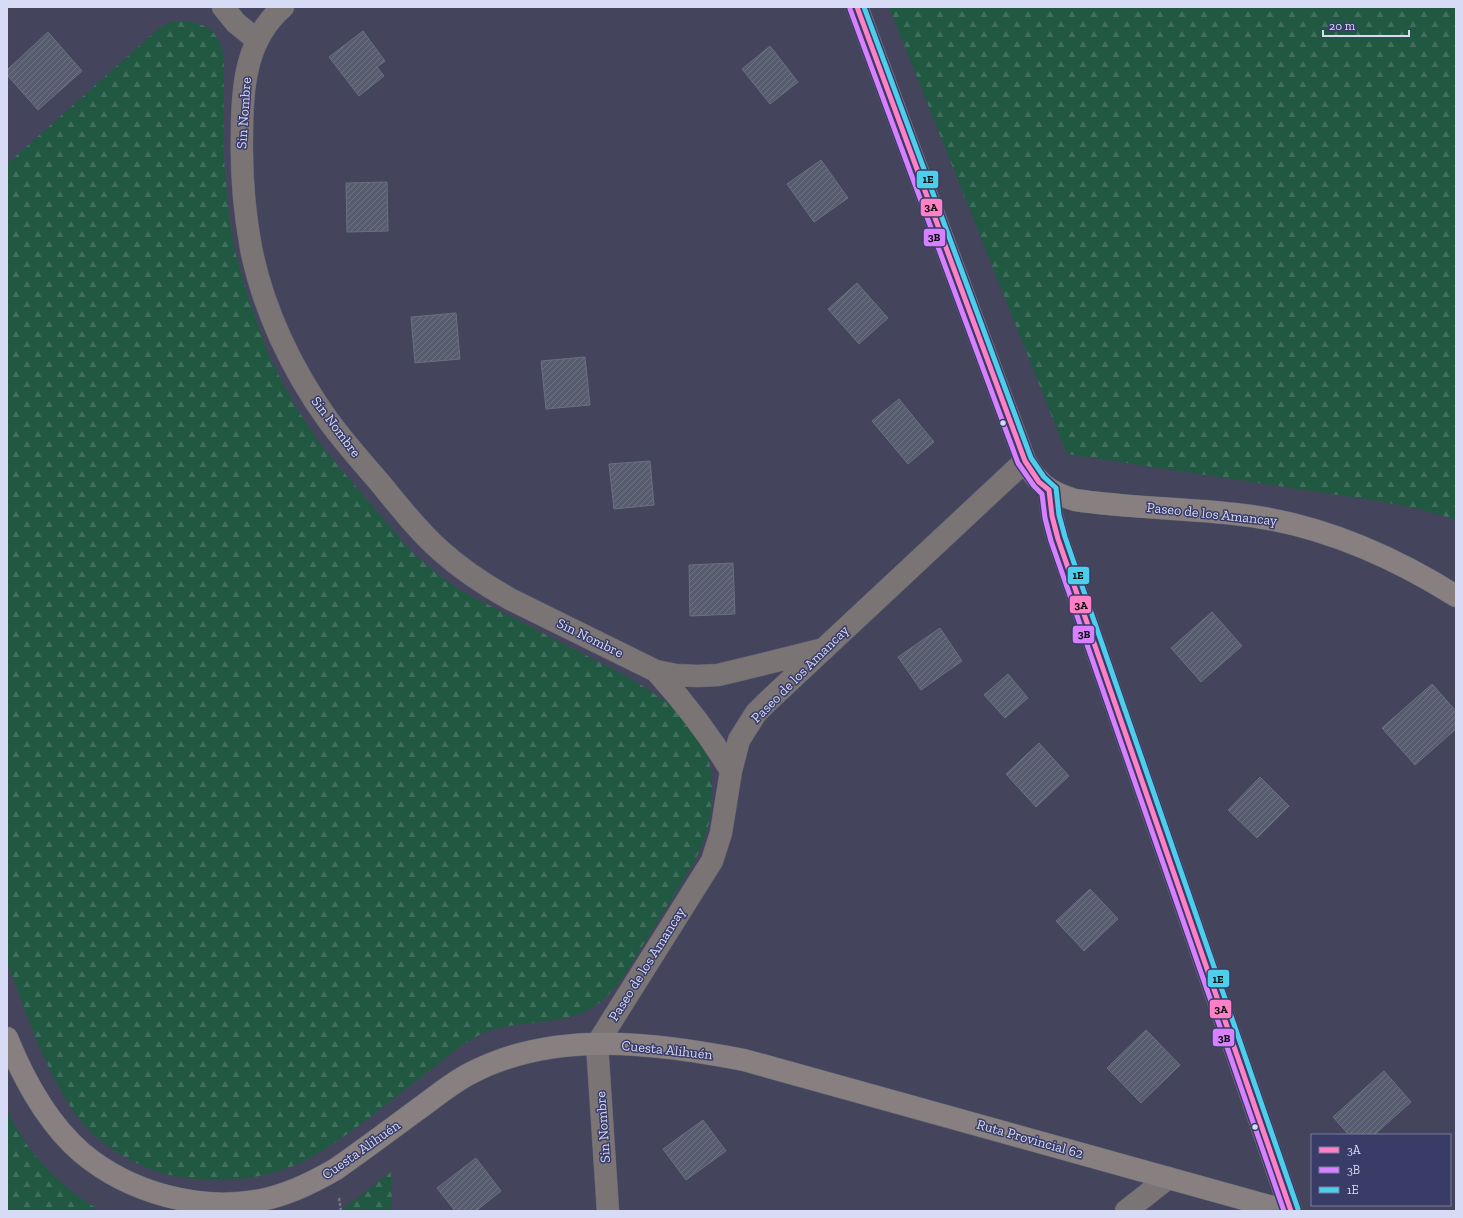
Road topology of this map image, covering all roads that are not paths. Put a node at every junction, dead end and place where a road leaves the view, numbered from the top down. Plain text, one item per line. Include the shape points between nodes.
1 (223, 7) edge
2 (283, 7) edge
3 (857, 7) edge
4 (257, 40) junction
5 (1025, 461) junction
6 (1049, 490) junction
7 (1456, 596) edge
8 (824, 649) junction
9 (656, 671) junction
10 (731, 771) junction
11 (7, 1038) edge
12 (597, 1044) junction
13 (772, 1068) joint
14 (1168, 1178) junction
15 (608, 1211) edge
16 (1126, 1211) edge
17 (1287, 1211) edge
18 (1291, 1211) edge

1 - 4 street via 236,23
2 - 4 street, Sin Nombre via 267,23
3 - 5 main road
4 - 9 street, Sin Nombre via 246,78 242,129 243,190 251,248 276,327 314,399 342,439 417,527 462,569 510,599
5 - 6 main road via 1039,482
5 - 8 street, Paseo de los Amancay
6 - 7 main road, Paseo de los Amancay via 1061,496 1087,502 1236,514 1302,526 1364,547 1395,561
6 - 18 street via 1058,539
8 - 9 street, Sin Nombre via 718,674 697,676
8 - 10 street, Paseo de los Amancay via 756,713 740,740
9 - 10 street, Sin Nombre via 697,718
10 - 12 street, Paseo de los Amancay via 721,833 712,861
11 - 12 main road, Cuesta Alihuén via 23,1075 44,1109 68,1139 96,1164 147,1190 185,1200 222,1204 280,1196 317,1180 446,1089 493,1062 546,1047
12 - 13 main road, Cuesta Alihuén via 685,1049
12 - 15 street, Sin Nombre
13 - 14 main road, Ruta Provincial 62
14 - 16 street
14 - 17 main road, Ruta Provincial 62

